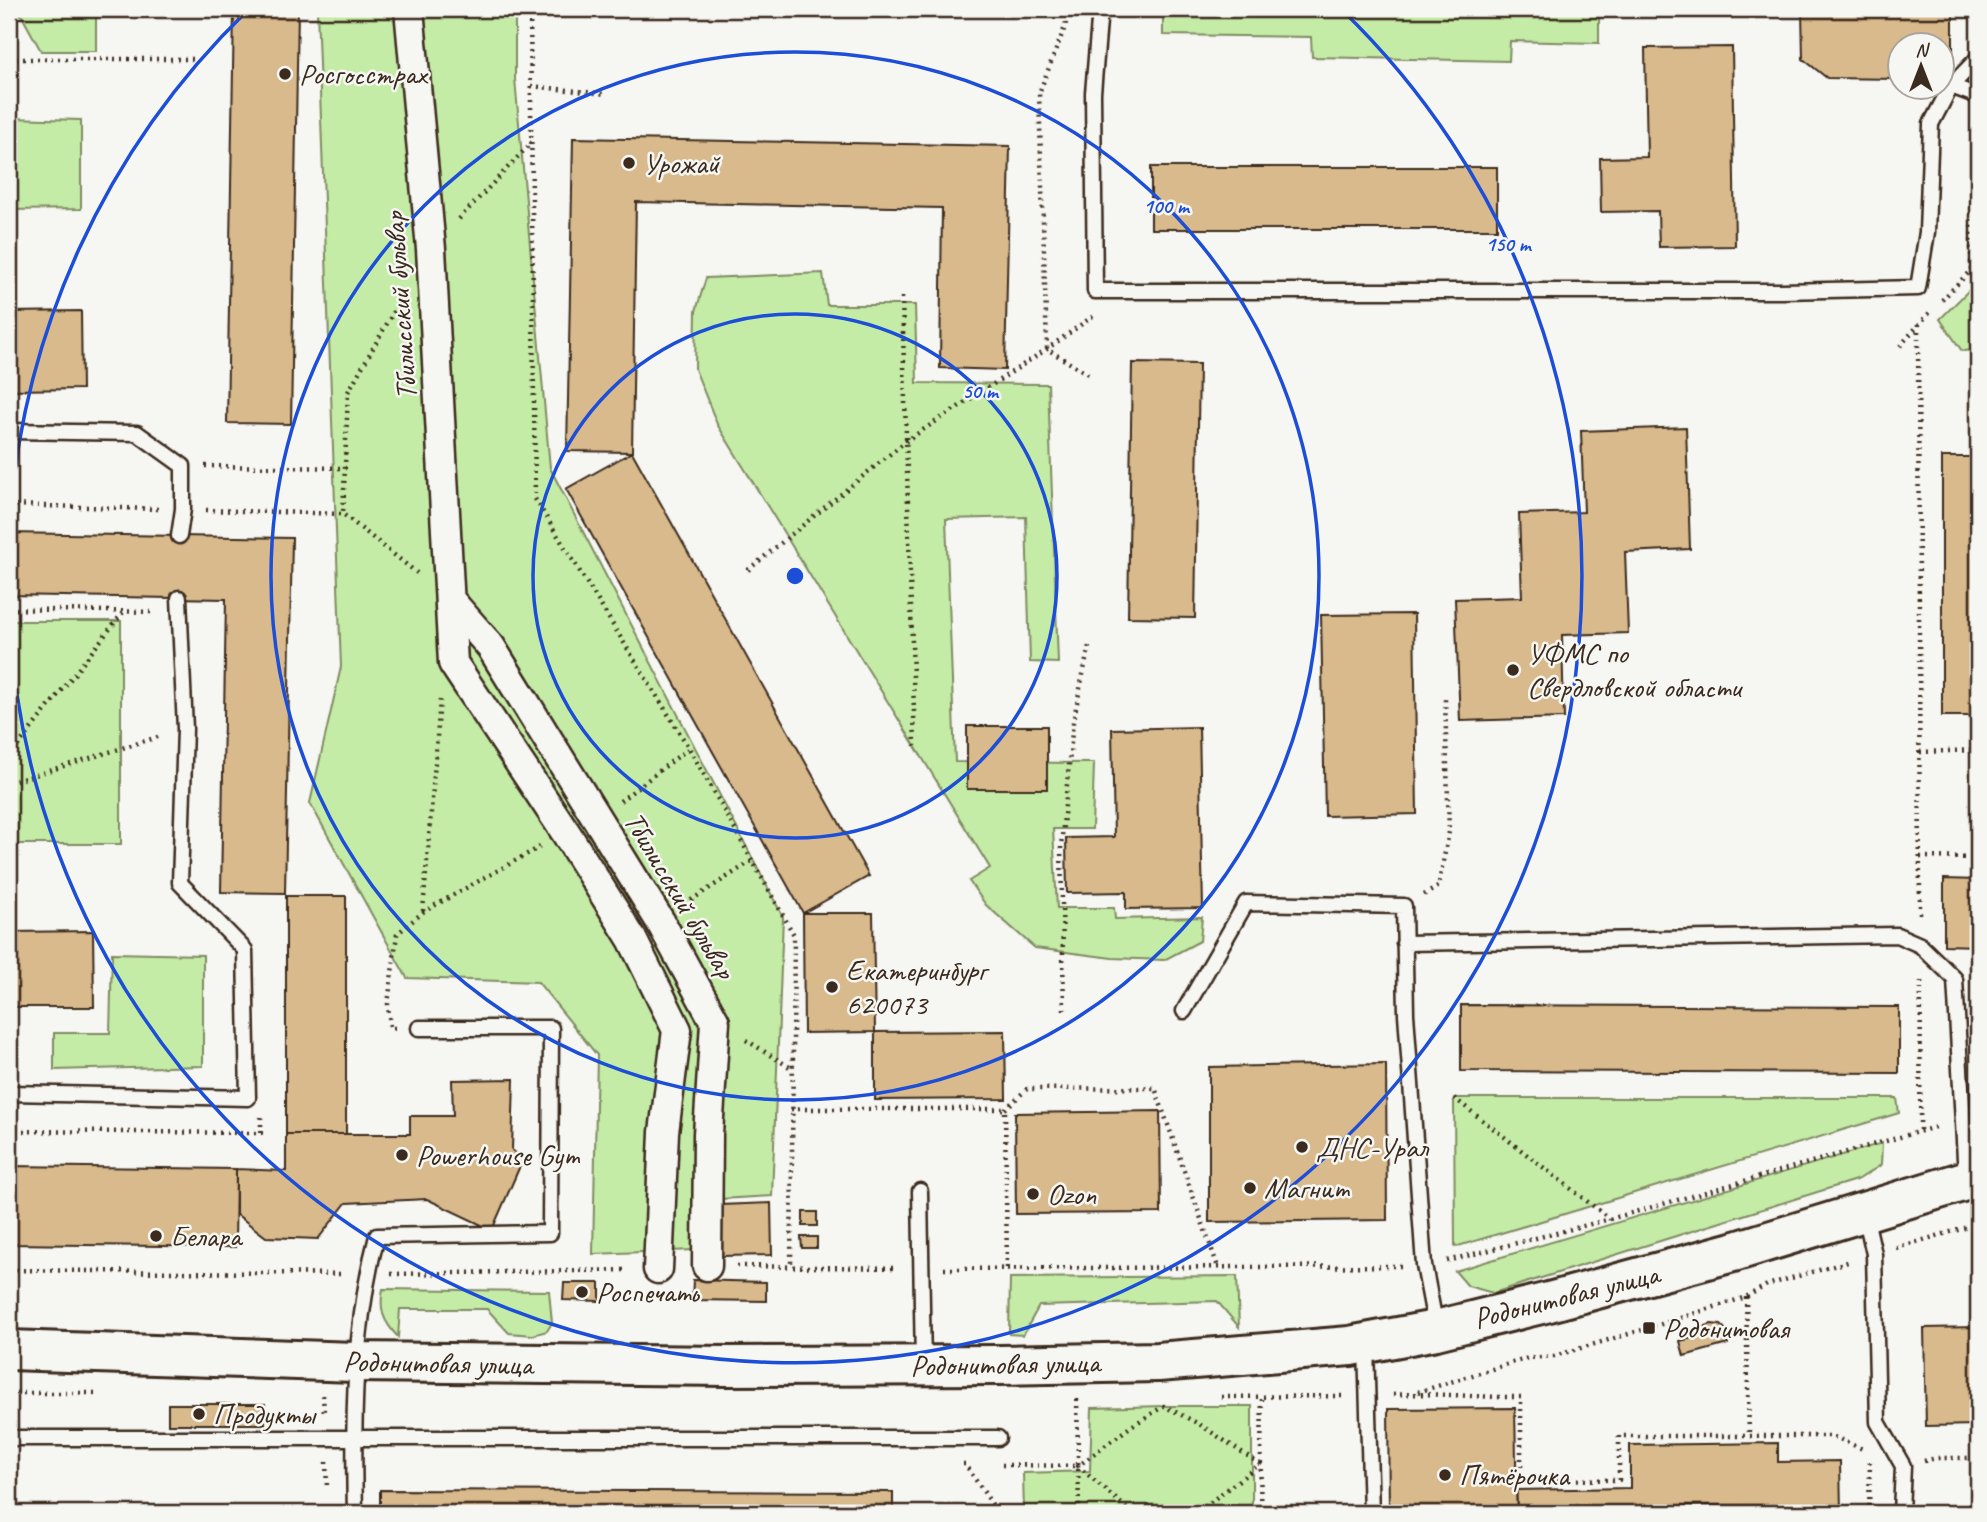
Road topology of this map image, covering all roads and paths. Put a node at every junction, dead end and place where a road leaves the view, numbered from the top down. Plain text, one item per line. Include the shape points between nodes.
1 (409, 9) edge
2 (530, 9) edge
3 (1069, 9) edge
4 (1100, 9) edge
5 (1978, 58) edge
6 (9, 60) edge
7 (197, 60) dead end
8 (1955, 82) edge
9 (531, 86) junction
10 (1955, 87) edge
11 (606, 94) dead end
12 (1978, 96) edge
13 (1943, 102) edge
14 (1978, 160) edge
15 (1971, 270) junction
16 (1978, 270) edge
17 (902, 297) dead end
18 (1092, 316) dead end
19 (1918, 324) junction
20 (1900, 346) dead end
21 (1046, 349) junction
22 (1091, 376) dead end
23 (9, 431) edge
24 (906, 441) junction
25 (183, 466) junction
26 (346, 468) dead end
27 (179, 536) dead end
28 (748, 570) dead end
29 (179, 598) dead end
30 (450, 600) junction
31 (124, 611) dead end
32 (1089, 646) dead end
33 (453, 663) junction
34 (1445, 699) dead end
35 (185, 729) junction
36 (915, 746) dead end
37 (1978, 750) edge
38 (1919, 752) junction
39 (9, 757) edge
40 (1919, 767) dead end
41 (9, 783) edge
42 (1920, 857) dead end
43 (1978, 858) edge
44 (752, 861) junction
45 (1404, 906) junction
46 (660, 921) junction
47 (1405, 943) junction
48 (1063, 1010) dead end
49 (1184, 1011) dead end
50 (715, 1022) junction
51 (419, 1028) joint
52 (792, 1068) junction
53 (9, 1093) edge
54 (1454, 1098) dead end
55 (792, 1109) junction
56 (1004, 1109) junction
57 (1963, 1122) junction
58 (1972, 1179) edge
59 (920, 1191) dead end
60 (1864, 1211) junction
61 (1610, 1219) junction
62 (1978, 1224) edge
63 (1874, 1254) junction
64 (1424, 1265) junction
65 (707, 1266) joint
66 (792, 1266) junction
67 (1218, 1267) junction
68 (922, 1268) junction
69 (658, 1269) joint
70 (9, 1270) edge
71 (1007, 1270) junction
72 (367, 1275) junction
73 (1746, 1297) junction
74 (1436, 1329) junction
75 (1366, 1344) junction
76 (9, 1350) edge
77 (355, 1362) junction
78 (923, 1365) junction
79 (1414, 1393) junction
80 (1369, 1396) junction
81 (1220, 1397) dead end
82 (1262, 1397) junction
83 (1077, 1398) junction
84 (1090, 1398) dead end
85 (1064, 1399) dead end
86 (354, 1436) junction
87 (1749, 1436) junction
88 (9, 1438) edge
89 (979, 1438) junction
90 (998, 1438) dead end
91 (1978, 1458) edge
92 (953, 1464) dead end
93 (965, 1464) junction
94 (978, 1464) dead end
95 (990, 1464) dead end
96 (1260, 1464) junction
97 (1078, 1466) junction
98 (1903, 1466) junction
99 (355, 1513) edge
100 (998, 1513) edge
101 (1079, 1513) edge
102 (1132, 1513) edge
103 (1196, 1513) edge
104 (1260, 1513) edge
105 (1371, 1513) edge
106 (1869, 1513) edge
107 (1901, 1513) edge

1 - 30 street, Тбилисский бульвар via 431,249
2 - 9 path
3 - 21 path via 1038,93
4 - 13 lane via 1093,93 1095,291 1917,288 1927,232 1931,124
5 - 8 lane
6 - 7 path
9 - 11 path
9 - 44 path via 535,499 689,748
10 - 12 lane
14 - 15 path via 1973,173
15 - 16 path
15 - 19 path
17 - 24 path
18 - 21 path
19 - 20 path
19 - 38 path
21 - 22 path
21 - 24 path
23 - 25 lane via 137,433
24 - 28 path
24 - 36 path
25 - 26 path
25 - 27 lane
29 - 35 lane
30 - 33 street, Тбилисский бульвар
30 - 46 street, Тбилисский бульвар via 491,647
31 - 39 path
32 - 48 path via 1073,722 1061,847
33 - 51 path via 442,678 423,912 397,934 388,1004 390,1028
33 - 69 street via 632,939 677,1030 664,1132
34 - 45 path via 1449,832 1438,887
35 - 41 path
35 - 53 lane via 180,883 245,950 248,1098
37 - 38 path
38 - 40 path
42 - 43 path
44 - 46 path
44 - 52 path via 794,935
45 - 47 lane
45 - 49 lane via 1245,903
46 - 50 street, Тбилисский бульвар
47 - 57 lane via 1897,935 1920,945 1955,979
47 - 64 lane
50 - 52 path
50 - 65 street, Тбилисский бульвар
51 - 72 lane via 551,1028 550,1233 377,1236
52 - 55 path
54 - 61 path
55 - 56 path
55 - 66 path
56 - 67 path via 1027,1089 1156,1088
56 - 71 path
57 - 58 lane
57 - 61 path via 1920,1130
58 - 60 street, Родонитовая улица
59 - 68 lane
60 - 63 lane
60 - 74 street, Родонитовая улица via 1733,1252
61 - 64 path
62 - 63 path
63 - 73 path via 1767,1285
63 - 98 lane via 1878,1422
64 - 67 path
64 - 74 lane
65 - 66 path
66 - 68 path
67 - 71 path
68 - 71 path
68 - 78 lane
69 - 72 path
70 - 72 path
72 - 77 lane
73 - 79 path
73 - 87 path
74 - 75 street, Родонитовая улица
75 - 78 street, Родонитовая улица via 1158,1362
75 - 80 lane
76 - 77 street, Родонитовая улица
77 - 78 street, Родонитовая улица
77 - 86 lane
79 - 80 path
79 - 87 path via 1521,1397 1521,1479 1619,1480 1619,1436
80 - 82 path
80 - 105 lane
81 - 82 path
82 - 96 path
83 - 84 path
83 - 85 path
83 - 97 path
86 - 88 lane
86 - 89 lane
86 - 99 lane
87 - 106 path via 1832,1436 1870,1452
89 - 90 lane
89 - 93 path
91 - 98 path via 1936,1458
92 - 93 path
93 - 94 path
93 - 100 path
95 - 97 path
96 - 97 path via 1164,1406
96 - 103 path
96 - 104 path
97 - 101 path
97 - 102 path
98 - 107 lane

